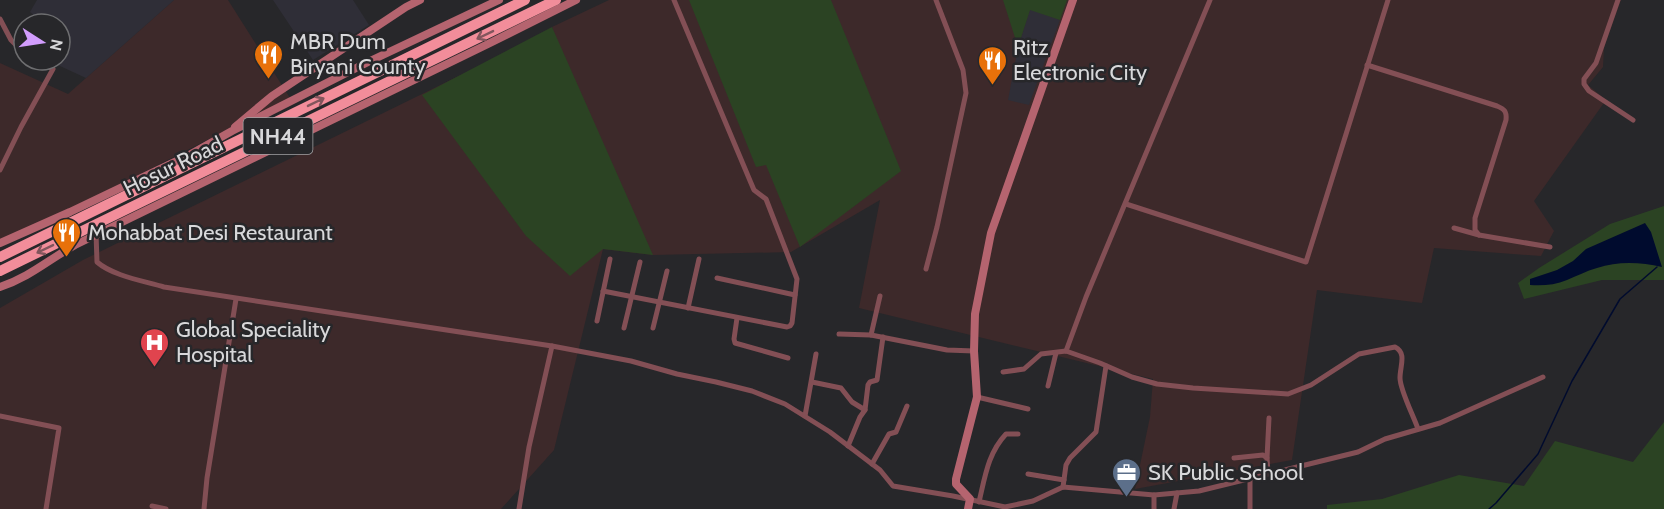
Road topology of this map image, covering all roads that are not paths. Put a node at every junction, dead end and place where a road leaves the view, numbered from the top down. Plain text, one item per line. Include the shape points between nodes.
1 (420, 0) edge
2 (498, 0) edge
3 (525, 0) edge
4 (556, 0) edge
5 (576, 0) edge
6 (674, 0) edge
7 (936, 0) edge
8 (1073, 0) edge
9 (1210, 0) edge
10 (1388, 0) edge
11 (1618, 0) edge
12 (404, 3) edge
13 (0, 19) edge
14 (442, 34) junction
15 (12, 41) edge
16 (1368, 65) junction
17 (51, 72) edge
18 (1633, 120) dead end
19 (232, 131) junction
20 (2, 163) edge
21 (0, 170) edge
22 (1126, 204) junction
23 (1454, 228) dead end
24 (95, 231) junction
25 (1479, 235) junction
26 (0, 243) edge
27 (1550, 248) dead end
28 (0, 257) edge
29 (610, 259) dead end
30 (699, 259) dead end
31 (640, 262) dead end
32 (926, 269) dead end
33 (0, 271) edge
34 (667, 271) dead end
35 (717, 278) dead end
36 (0, 287) edge
37 (603, 291) junction
38 (795, 295) junction
39 (880, 296) dead end
40 (632, 297) junction
41 (236, 299) junction
42 (659, 302) junction
43 (688, 308) junction
44 (737, 318) junction
45 (597, 321) dead end
46 (624, 328) dead end
47 (653, 328) dead end
48 (839, 334) dead end
49 (871, 335) junction
50 (883, 337) junction
51 (552, 346) junction
52 (974, 351) junction
53 (1066, 351) junction
54 (1056, 353) junction
55 (816, 354) dead end
56 (788, 358) dead end
57 (1106, 366) junction
58 (1003, 372) dead end
59 (1543, 377) dead end
60 (812, 382) junction
61 (1048, 386) dead end
62 (977, 397) junction
63 (907, 406) dead end
64 (1028, 409) dead end
65 (865, 410) junction
66 (0, 416) edge
67 (805, 416) junction
68 (1269, 418) dead end
69 (1418, 429) junction
70 (1018, 434) dead end
71 (848, 446) junction
72 (1234, 458) dead end
73 (1267, 458) junction
74 (872, 464) junction
75 (1268, 473) junction
76 (1028, 474) dead end
77 (1250, 477) junction
78 (1064, 484) junction
79 (1177, 493) junction
80 (1154, 495) junction
81 (974, 501) junction
82 (152, 506) dead end
83 (519, 508) edge
84 (46, 509) edge
85 (166, 509) edge
86 (204, 509) edge
87 (528, 509) edge
88 (968, 509) edge
89 (1154, 509) edge
90 (1174, 509) edge
91 (1250, 509) edge

1 - 12 street
2 - 14 street
3 - 14 highway, Hosur Road / NH44
4 -> 24 highway, Hosur Road / NH44
5 - 24 street
6 - 38 street via 754,190 766,199 797,279
7 - 32 street via 963,70 966,93
8 - 52 street via 991,234 975,314
9 - 22 street
10 - 16 street
11 - 18 street via 1596,63 1584,84
12 - 19 street via 273,96
13 - 15 street
14 - 19 street via 338,78
28 -> 14 highway, Hosur Road / NH44
16 - 22 street via 1306,262
16 - 25 street via 1503,108 1507,113 1475,218
17 - 20 street
19 - 26 street
20 - 21 street
22 - 53 street
23 - 25 street
24 -> 33 highway, Hosur Road / NH44
24 - 36 street via 21,280
24 - 41 street via 97,262 109,270 164,287
25 - 27 street
29 - 37 street
30 - 43 street
31 - 40 street
34 - 42 street
35 - 38 street
37 - 40 street
37 - 45 street
38 - 44 street via 790,326
39 - 49 street
40 - 42 street
40 - 46 street
41 - 51 street
41 - 86 street
42 - 43 street
42 - 47 street
43 - 44 street
44 - 56 street via 735,343
48 - 49 street
49 - 50 street
50 - 52 street via 947,350
50 - 65 street via 877,380 868,385
51 - 67 street via 752,391
51 - 83 street
52 - 62 street
53 - 54 street
53 - 57 street
54 - 58 street via 1041,354 1024,369
54 - 61 street
55 - 60 street
57 - 69 street via 1157,384 1288,394 1311,386 1359,354 1395,347 1401,350 1400,381
57 - 78 street via 1096,432 1070,458
59 - 69 street
60 - 65 street via 841,387 852,402
60 - 67 street
62 - 64 street
62 - 81 street via 956,478 956,484
63 - 74 street via 896,432 889,434
65 - 71 street
66 - 84 street via 59,428
67 - 71 street
68 - 73 street
69 - 75 street via 1358,452
70 - 81 street via 1006,434 996,443
71 - 74 street
72 - 73 street
73 - 75 street
74 - 81 street via 893,486
75 - 77 street
76 - 78 street
77 - 79 street
77 - 91 street
78 - 80 street
78 - 81 street via 1033,501 1005,507
79 - 80 street
79 - 90 street
80 - 89 street
81 - 88 street
82 - 85 street
83 - 87 street

